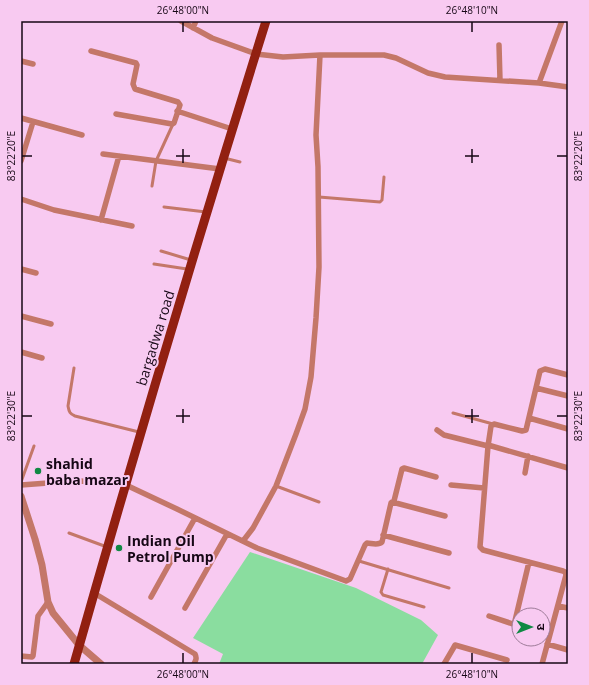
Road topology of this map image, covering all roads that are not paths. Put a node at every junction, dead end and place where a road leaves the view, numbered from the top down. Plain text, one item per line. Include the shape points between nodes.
1 (181, 21) edge
2 (196, 21) edge
3 (266, 21) edge
4 (562, 21) edge
5 (193, 28) junction
6 (499, 45) dead end
7 (91, 51) dead end
8 (256, 54) junction
9 (320, 55) junction
10 (21, 61) edge
11 (33, 64) dead end
12 (500, 80) junction
13 (539, 83) junction
14 (568, 87) edge
15 (177, 111) junction
16 (116, 114) dead end
17 (21, 118) edge
18 (33, 122) junction
19 (174, 123) junction
20 (232, 129) junction
21 (82, 135) dead end
22 (103, 154) dead end
23 (119, 156) junction
24 (223, 158) junction
25 (21, 161) edge
26 (156, 161) junction
27 (240, 162) dead end
28 (220, 169) junction
29 (384, 177) dead end
30 (152, 186) dead end
31 (319, 197) junction
32 (21, 199) edge
33 (164, 207) dead end
34 (207, 212) junction
35 (101, 220) junction
36 (132, 226) dead end
37 (160, 251) dead end
38 (154, 264) dead end
39 (191, 265) junction
40 (21, 269) edge
41 (36, 273) dead end
42 (21, 316) edge
43 (51, 324) dead end
44 (21, 352) edge
45 (42, 358) dead end
46 (74, 368) dead end
47 (568, 375) edge
48 (536, 388) junction
49 (568, 396) edge
50 (453, 413) dead end
51 (529, 418) junction
52 (494, 424) junction
53 (568, 429) edge
54 (437, 430) dead end
55 (141, 433) junction
56 (34, 446) dead end
57 (488, 446) junction
58 (528, 456) junction
59 (568, 468) edge
60 (525, 473) dead end
61 (436, 477) dead end
62 (21, 483) edge
63 (126, 483) junction
64 (451, 485) dead end
65 (276, 486) junction
66 (484, 488) junction
67 (22, 499) edge
68 (394, 501) junction
69 (319, 502) dead end
70 (445, 516) dead end
71 (195, 518) junction
72 (69, 533) dead end
73 (228, 534) junction
74 (383, 534) junction
75 (242, 541) junction
76 (108, 547) junction
77 (449, 553) dead end
78 (358, 560) junction
79 (529, 562) junction
80 (388, 569) junction
81 (449, 588) dead end
82 (94, 593) junction
83 (151, 597) dead end
84 (46, 605) junction
85 (558, 606) junction
86 (424, 607) dead end
87 (520, 607) edge
88 (184, 608) dead end
89 (568, 608) edge
90 (489, 616) dead end
91 (511, 624) edge
92 (551, 632) edge
93 (80, 644) junction
94 (551, 645) edge
95 (546, 647) edge
96 (568, 650) edge
97 (21, 656) edge
98 (507, 660) dead end
99 (74, 664) edge
100 (101, 664) edge
101 (194, 664) edge
102 (445, 664) edge
103 (542, 664) edge

1 - 5 street
2 - 5 street
3 - 8 main road, bargadwa road
4 - 13 street
5 - 8 street
6 - 12 street
7 - 15 street via 136,63 133,84 136,89 178,102 180,105
8 - 9 street via 283,58
8 - 20 main road, bargadwa road
9 - 12 street via 389,56 445,77
9 - 31 street via 316,135
10 - 11 street
12 - 13 street
13 - 14 street
15 - 19 street
15 - 20 street
16 - 19 street
17 - 18 street
18 - 21 street
18 - 25 street
19 - 26 lane
20 - 24 main road, bargadwa road
22 - 23 street
23 - 26 street
23 - 35 street
24 - 27 lane
24 - 28 main road, bargadwa road
26 - 28 street
26 - 30 lane
28 - 34 main road, bargadwa road
29 - 31 lane via 381,202
31 - 65 street via 319,267 312,377 305,408
32 - 35 street via 54,210
33 - 34 lane
34 - 39 main road, bargadwa road
35 - 36 street
37 - 39 lane
38 - 39 lane
39 - 55 main road, bargadwa road
40 - 41 street
42 - 43 street
44 - 45 street
46 - 55 lane via 68,406 71,414
47 - 48 street via 542,370
48 - 49 street
48 - 51 street
50 - 52 lane
51 - 52 street via 524,432
51 - 53 street
52 - 57 street via 491,426
54 - 57 street via 444,435
55 - 63 main road, bargadwa road
56 - 62 lane
57 - 58 street
57 - 66 street
58 - 59 street
58 - 60 street
61 - 68 street via 402,469
62 - 63 street
63 - 71 street
63 - 76 main road, bargadwa road
64 - 66 street
65 - 69 lane
65 - 75 street via 253,528
66 - 79 street via 480,547
67 - 84 street via 42,565
68 - 70 street
68 - 74 street via 391,502
71 - 73 street
71 - 83 street
72 - 76 lane
73 - 75 street
73 - 88 street
74 - 77 street
74 - 78 street via 380,544 366,543
75 - 78 street via 346,580 350,579
76 - 82 main road, bargadwa road
78 - 80 lane
79 - 85 street via 566,572
79 - 87 street
80 - 81 lane
80 - 86 lane via 381,592 383,595
82 - 93 main road, bargadwa road
82 - 101 street via 195,654
84 - 93 street
84 - 97 street via 37,618 33,656
85 - 89 street
85 - 92 street
90 - 91 street
93 - 99 main road, bargadwa road
93 - 100 street
94 - 96 street
95 - 103 street
98 - 102 street via 455,645

